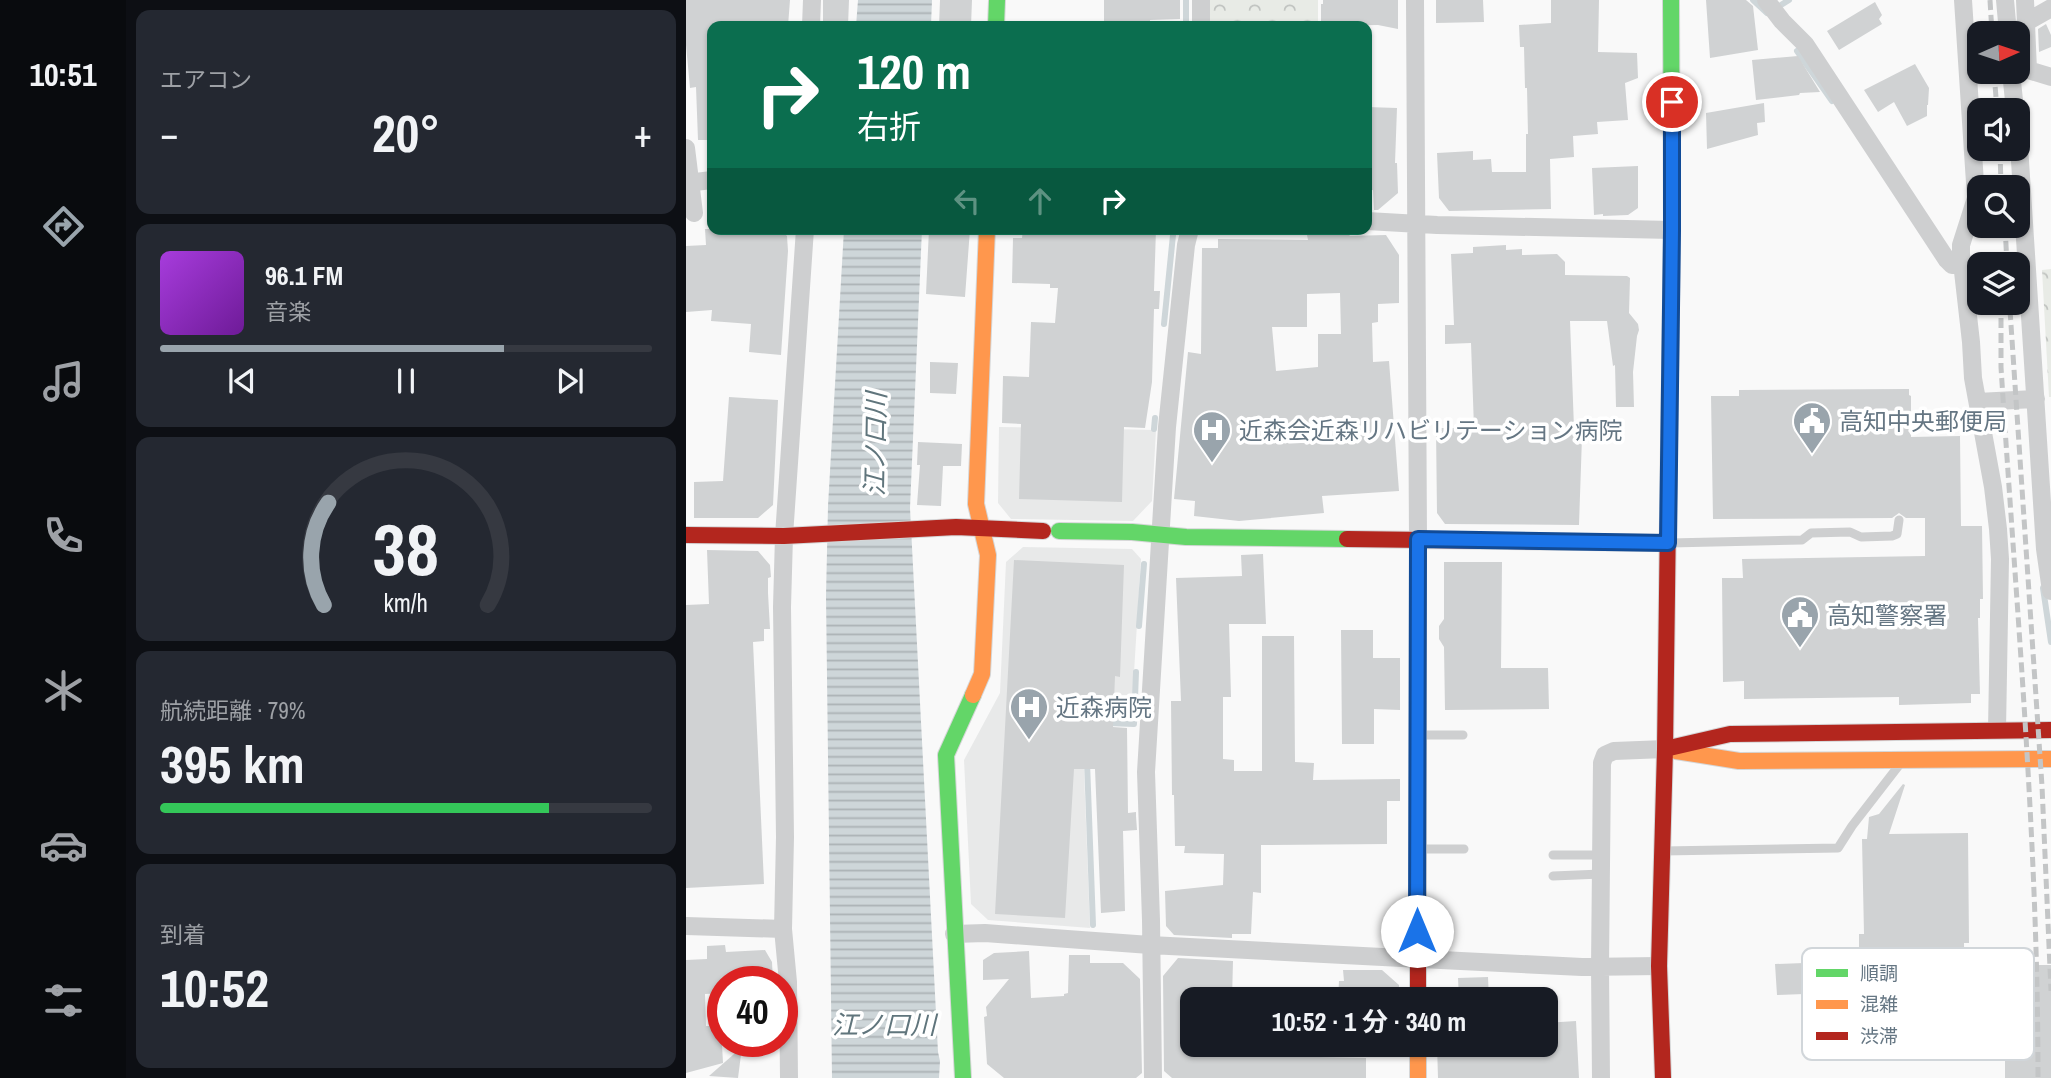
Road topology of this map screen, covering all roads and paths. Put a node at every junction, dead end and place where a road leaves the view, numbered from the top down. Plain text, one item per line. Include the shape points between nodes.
1 (812, 0) edge
2 (997, 0) edge
3 (1200, 0) edge
4 (1415, 0) edge
5 (1671, 0) edge
6 (1766, 0) edge
7 (1963, 0) edge
8 (2005, 0) edge
9 (2025, 0) edge
10 (2051, 8) edge
11 (811, 21) edge
12 (996, 21) edge
13 (1201, 21) edge
14 (2007, 21) edge
15 (2025, 21) edge
16 (2028, 21) edge
17 (2030, 73) edge
18 (2051, 76) edge
19 (686, 148) edge
20 (2020, 161) edge
21 (707, 180) edge
22 (688, 182) edge
23 (697, 213) edge
24 (1372, 221) edge
25 (1416, 223) junction
26 (1672, 230) junction
27 (805, 235) edge
28 (987, 235) edge
29 (1188, 235) edge
30 (1961, 264) junction
31 (2036, 398) junction
32 (1978, 402) junction
33 (1899, 520) dead end
34 (983, 529) junction
35 (686, 535) edge
36 (1160, 535) junction
37 (784, 536) junction
38 (1418, 539) junction
39 (1668, 543) junction
40 (2051, 591) edge
41 (1997, 730) junction
42 (2051, 730) edge
43 (1418, 734) junction
44 (1463, 735) dead end
45 (1665, 749) junction
46 (2051, 759) edge
47 (1903, 760) junction
48 (1418, 849) junction
49 (1464, 849) dead end
50 (1662, 851) junction
51 (1553, 855) dead end
52 (1601, 855) junction
53 (1601, 874) junction
54 (1553, 876) dead end
55 (686, 926) edge
56 (783, 929) junction
57 (954, 934) junction
58 (1150, 945) junction
59 (1417, 959) junction
60 (1659, 966) junction
61 (1600, 967) junction
62 (1418, 987) edge
63 (1418, 1057) edge
64 (789, 1078) edge
65 (963, 1078) edge
66 (1153, 1078) edge
67 (1418, 1078) edge
68 (1601, 1078) edge
69 (1663, 1078) edge

1 - 11 street
2 - 12 street
3 - 13 street
4 - 25 street
5 - 26 street
6 - 30 street via 1805,44 1947,260
7 - 30 street via 1976,198 1961,245
8 - 14 street
9 - 15 street
10 - 16 street
17 - 18 street
19 - 22 street
20 - 31 street
21 - 22 street
22 - 23 street
24 - 25 street
25 - 26 street
25 - 38 street
26 - 39 street
27 - 37 street
28 - 34 street via 976,504
29 - 36 street
30 - 32 street
31 - 32 street
31 - 40 street
32 - 41 street via 2000,559
33 - 39 lane via 1897,534 1892,536 1837,532 1811,533 1802,540
34 - 36 street
34 - 37 street
34 - 57 street via 988,555 982,674 946,755
35 - 37 street
36 - 38 street
36 - 58 street via 1146,772
37 - 56 street
38 - 39 street
38 - 43 street
39 - 45 street
41 - 42 street
41 - 45 street via 1730,734
43 - 44 lane
43 - 48 street
45 - 47 street via 1739,761
45 - 50 street
45 - 52 street via 1605,755
46 - 47 street
47 - 50 lane via 1838,848
48 - 49 lane
48 - 59 street
50 - 60 street
51 - 52 lane
52 - 53 street
53 - 54 lane
53 - 61 street
55 - 56 street
56 - 64 street
57 - 58 street
57 - 65 street
58 - 59 street
58 - 66 street
59 - 61 street
59 - 62 street
60 - 61 street
60 - 69 street
61 - 68 street
63 - 67 street

